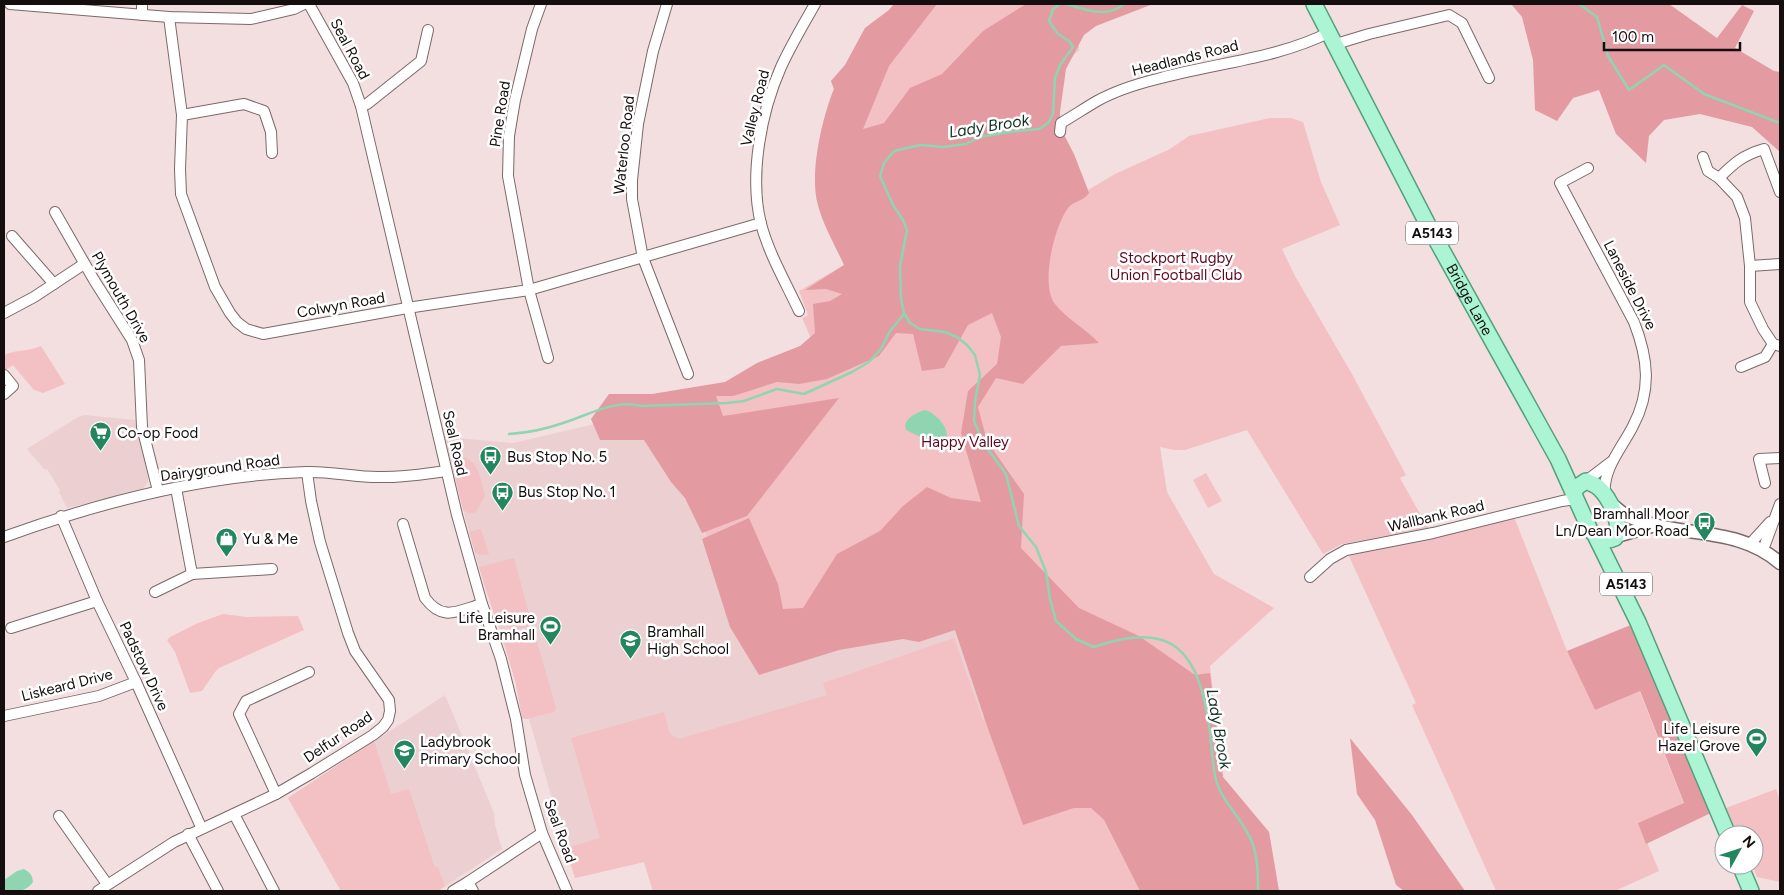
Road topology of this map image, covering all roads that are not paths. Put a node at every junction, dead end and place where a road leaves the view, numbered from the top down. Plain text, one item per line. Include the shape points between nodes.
1 (10, 4) edge
2 (142, 4) edge
3 (304, 4) edge
4 (309, 4) edge
5 (541, 4) edge
6 (667, 4) edge
7 (815, 4) edge
8 (1314, 4) edge
9 (142, 15) junction
10 (169, 17) junction
11 (428, 30) dead end
12 (1333, 38) junction
13 (1489, 78) dead end
14 (361, 106) junction
15 (182, 115) junction
16 (1060, 132) dead end
17 (272, 153) dead end
18 (1703, 156) dead end
19 (1588, 168) dead end
20 (1719, 178) junction
21 (1780, 192) edge
22 (55, 212) dead end
23 (761, 223) junction
24 (12, 236) dead end
25 (643, 258) junction
26 (84, 264) junction
27 (1780, 264) edge
28 (1750, 266) junction
29 (54, 284) junction
30 (529, 290) junction
31 (407, 308) junction
32 (799, 311) dead end
33 (4, 313) edge
34 (1777, 345) edge
35 (548, 358) dead end
36 (1741, 367) dead end
37 (688, 374) dead end
38 (4, 375) edge
39 (4, 394) edge
40 (1780, 458) edge
41 (1612, 461) junction
42 (446, 471) junction
43 (307, 472) junction
44 (1765, 483) dead end
45 (176, 488) junction
46 (1580, 489) junction
47 (158, 491) junction
48 (1607, 499) junction
49 (1780, 504) edge
50 (61, 516) junction
51 (1774, 518) junction
52 (403, 524) dead end
53 (1656, 525) junction
54 (4, 536) edge
55 (1596, 537) junction
56 (1616, 537) junction
57 (1750, 544) junction
58 (1763, 550) junction
59 (1780, 563) edge
60 (272, 569) dead end
61 (192, 574) junction
62 (1310, 577) dead end
63 (156, 592) dead end
64 (97, 601) junction
65 (482, 604) junction
66 (12, 628) dead end
67 (1642, 630) junction
68 (309, 672) dead end
69 (136, 682) junction
70 (5, 713) edge
71 (276, 794) junction
72 (234, 814) junction
73 (59, 816) dead end
74 (1724, 825) edge
75 (201, 827) junction
76 (542, 833) junction
77 (188, 834) junction
78 (1744, 875) edge
79 (107, 884) junction
80 (470, 887) edge
81 (98, 891) edge
82 (218, 891) edge
83 (274, 891) edge
84 (453, 891) edge
85 (567, 891) edge
86 (1751, 891) edge

1 - 9 street
2 - 9 street
3 - 10 street via 251,19
4 - 14 street, Seal Road via 353,82
5 - 30 street, Pine Road via 515,100 509,136 508,176
6 - 25 street, Waterloo Road via 640,114 632,180 632,199
7 - 23 street, Valley Road via 780,68 764,120 757,175
8 - 12 main road, Bridge Lane / A5143
9 - 10 street
10 - 15 street, Colwyn Road
11 - 14 street via 421,61
12 - 13 street via 1368,34 1449,15 1462,22
12 - 16 street, Headlands Road via 1312,40 1127,89 1098,100 1061,123
12 - 46 main road, Bridge Lane / A5143 via 1428,225 1558,459
14 - 31 street, Seal Road
15 - 17 street via 244,104 264,111 271,132
15 - 31 street, Colwyn Road via 182,194 215,287 241,326 263,334
18 - 20 street via 1708,171
19 - 41 street, Laneside Drive via 1560,183 1634,322 1643,343 1646,366 1643,403
20 - 21 street via 1737,160 1764,149
20 - 28 street via 1737,197 1745,218
22 - 26 street, Plymouth Drive
23 - 25 street, Colwyn Road
23 - 32 street, Valley Road
24 - 29 street
25 - 30 street, Colwyn Road
25 - 37 street, Waterloo Road
26 - 29 street
26 - 47 street, Plymouth Drive via 132,340 139,360 142,427
27 - 28 street
28 - 34 street via 1750,302 1763,329
29 - 33 street
30 - 31 street, Colwyn Road
30 - 35 street, Pine Road
31 - 42 street, Seal Road
34 - 36 street via 1765,357
38 - 39 street via 13,386
40 - 44 street via 1759,459
41 - 46 street, Laneside Drive
41 - 48 street, Laneside Drive via 1604,486
42 - 43 street, Dairyground Road via 378,477
42 - 65 street, Seal Road
43 - 45 street, Dairyground Road via 244,477
43 - 71 street, Delfur Road via 320,542 348,633 388,700 390,711 383,727
45 - 47 street, Dairyground Road
45 - 61 street
46 - 48 main road via 1593,484
46 - 55 main road, Bridge Lane via 1590,530
46 - 62 street, Wallbank Road via 1562,501 1433,533 1346,550
47 - 50 street, Dairyground Road
48 - 53 street via 1624,514
48 - 56 main road via 1617,518
49 - 51 street
50 - 54 street, Dairyground Road
50 - 64 street, Padstow Drive
51 - 57 street
51 - 58 street
52 - 65 street via 425,598 431,606 446,614
53 - 56 street
53 - 57 street via 1710,533
55 - 56 main road via 1610,540
55 - 67 main road, A5143
56 - 67 main road, A5143 via 1617,561
57 - 58 street
58 - 59 street
60 - 61 street
61 - 63 street
64 - 66 street
64 - 69 street, Padstow Drive
65 - 76 street, Seal Road via 501,659 516,719 525,775
67 - 74 main road, A5143
68 - 71 street via 246,702 239,714
69 - 70 street, Liskeard Drive via 99,696
69 - 75 street, Padstow Drive
71 - 72 street, Delfur Road
72 - 75 street, Delfur Road
72 - 83 street
73 - 79 street
75 - 77 street, Delfur Road
76 - 80 street
76 - 85 street, Seal Road
77 - 79 street, Delfur Road
77 - 82 street
78 - 86 main road
79 - 81 street, Delfur Road
80 - 84 street

